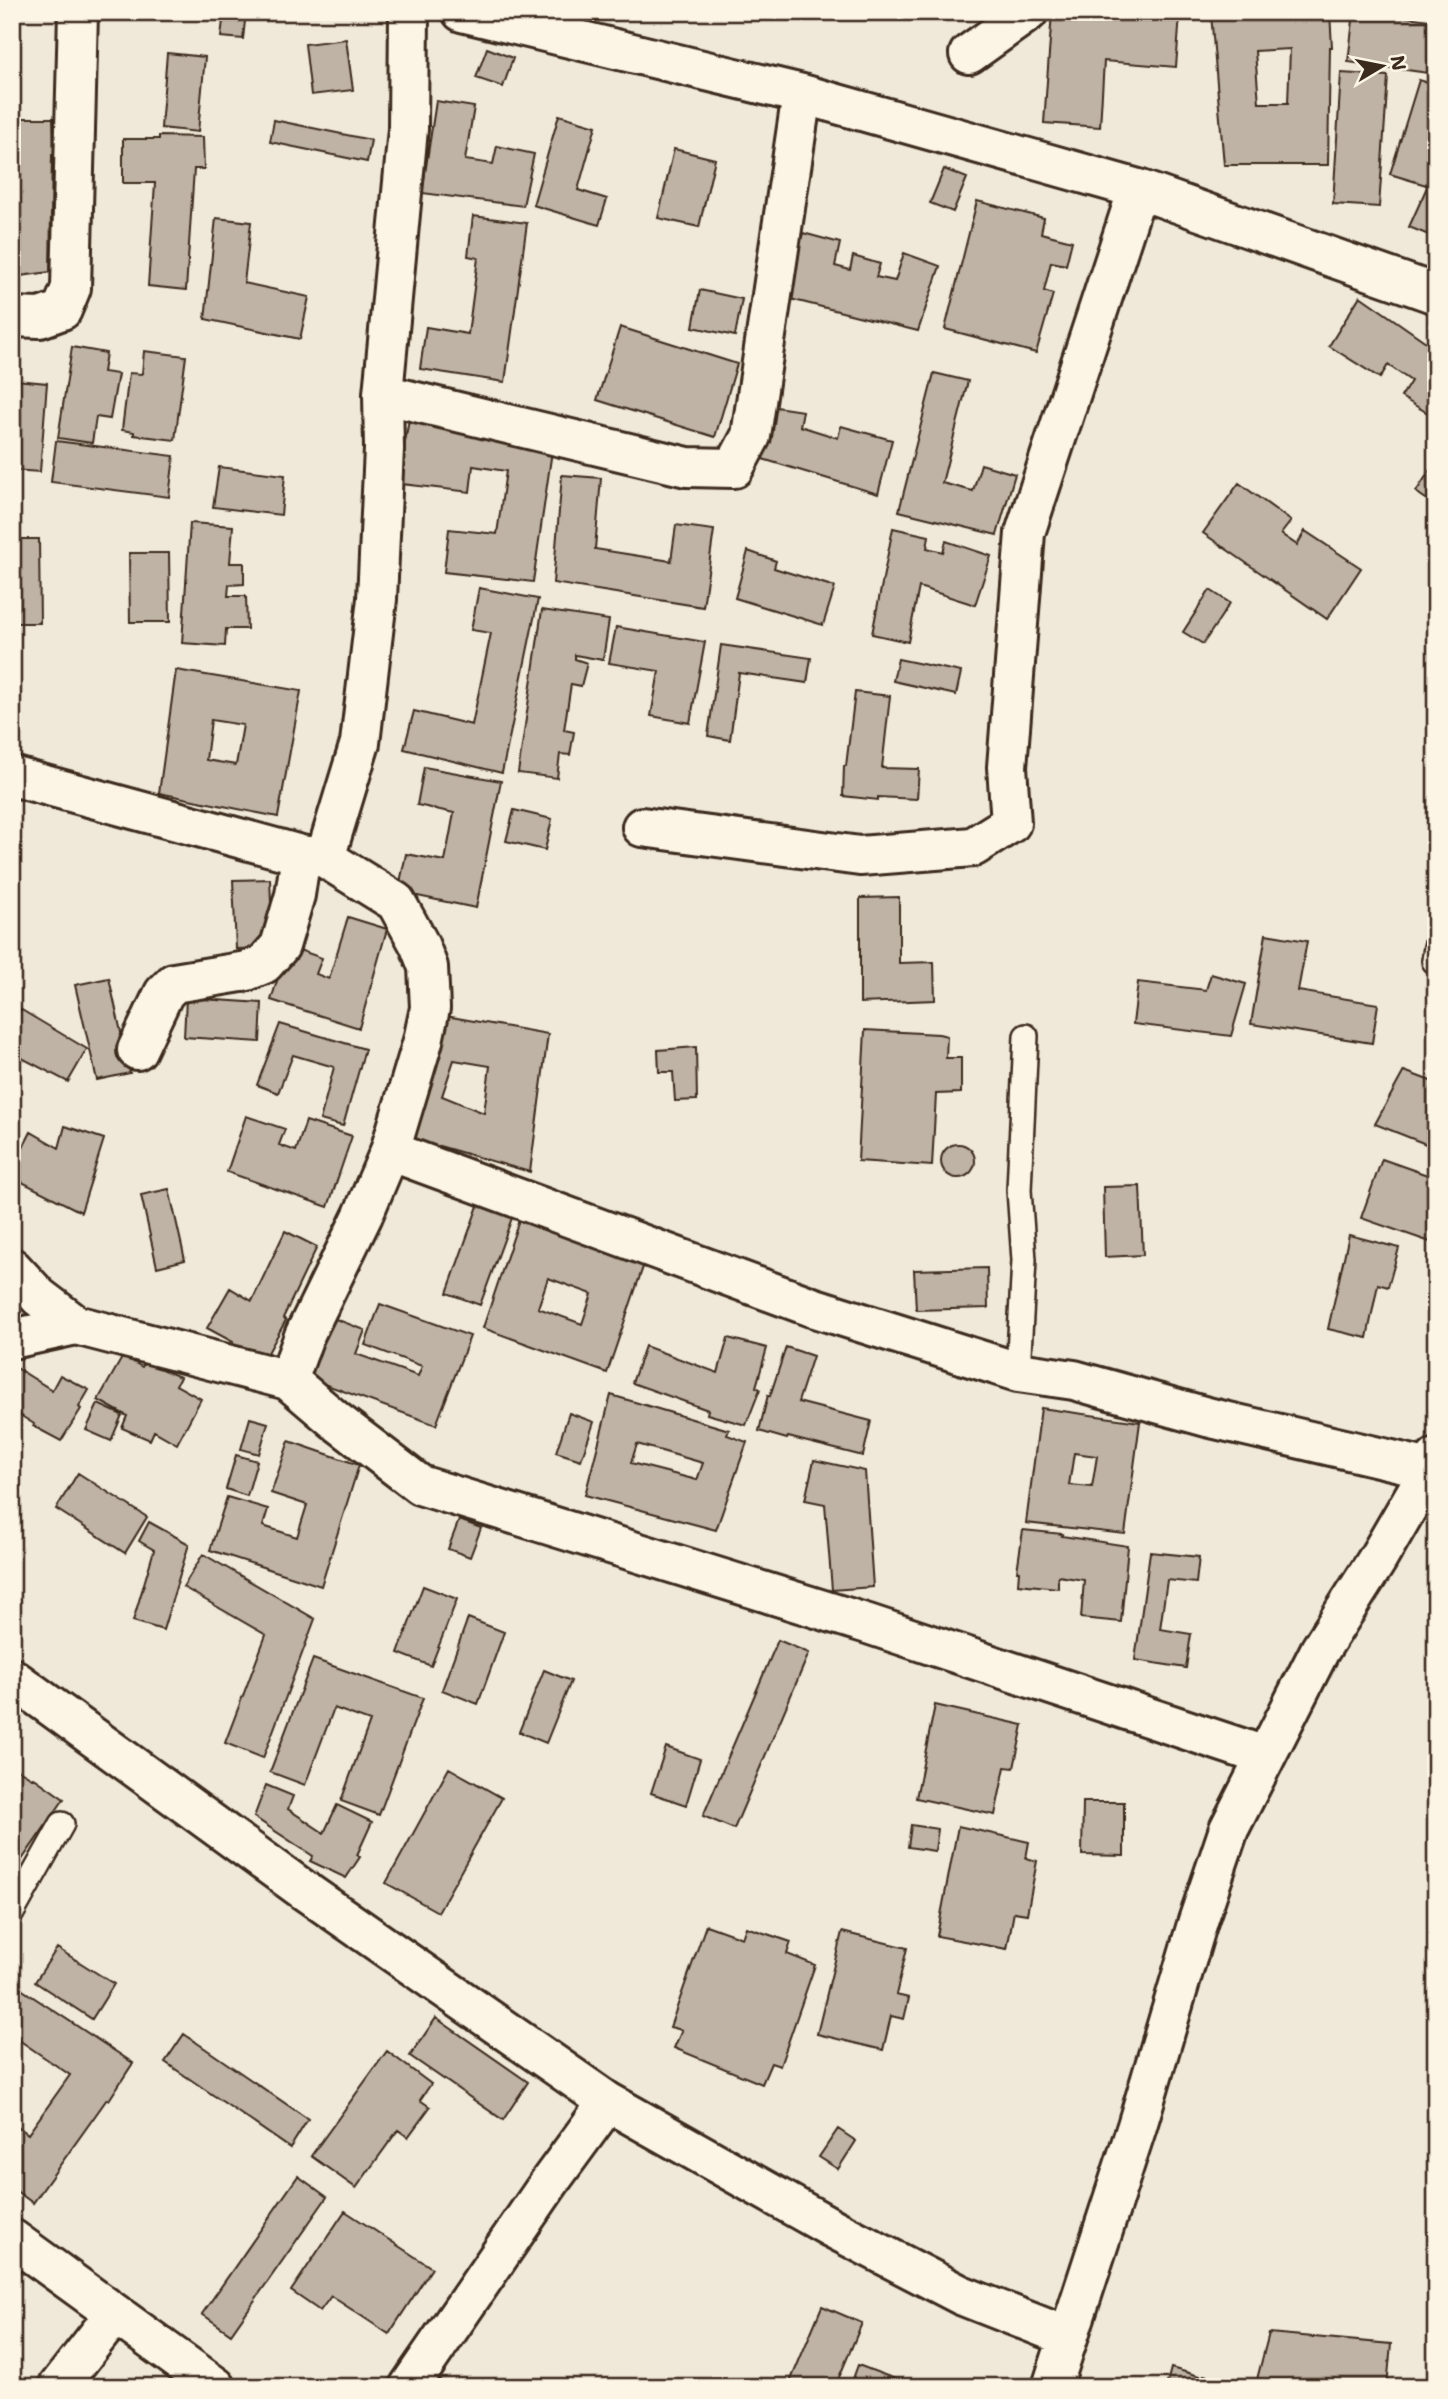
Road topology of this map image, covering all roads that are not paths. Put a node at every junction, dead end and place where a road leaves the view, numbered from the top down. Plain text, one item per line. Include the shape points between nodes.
1 (78, 12) edge
2 (409, 12) edge
3 (462, 12) edge
4 (1028, 12) edge
5 (969, 54) dead end
6 (802, 94) junction
7 (1138, 189) junction
8 (1436, 294) edge
9 (12, 317) edge
10 (383, 394) junction
11 (12, 776) edge
12 (642, 827) dead end
13 (313, 856) junction
14 (1026, 1036) dead end
15 (137, 1050) dead end
16 (390, 1151) junction
17 (12, 1268) edge
18 (76, 1325) junction
19 (12, 1339) edge
20 (1018, 1371) junction
21 (288, 1380) junction
22 (1433, 1464) edge
23 (12, 1678) edge
24 (1265, 1756) junction
25 (62, 1824) dead end
26 (12, 1913) edge
27 (608, 2102) junction
28 (12, 2239) edge
29 (114, 2315) junction
30 (1068, 2337) junction
31 (58, 2387) edge
32 (216, 2387) edge
33 (409, 2387) edge
34 (1052, 2387) edge

1 - 9 street via 71,288 62,310 40,318
2 - 10 street via 408,129
3 - 6 street
4 - 5 street
6 - 7 street
6 - 10 street via 751,436 734,468 687,467
7 - 8 street
7 - 12 street via 1025,533 1007,767 1011,823 973,847 860,856
10 - 13 street via 377,598 360,743
11 - 13 street
13 - 15 street via 280,946 264,964 174,983 164,993
13 - 16 street via 396,902 428,967 430,1008 424,1041
14 - 20 lane
16 - 20 street via 812,1307
16 - 21 street
17 - 18 street via 39,1297
18 - 19 street
18 - 21 street
20 - 22 street via 1074,1380 1207,1417
21 - 24 street via 420,1485 869,1624
22 - 24 street via 1320,1650
23 - 27 street via 305,1892
24 - 30 street via 1229,1829
25 - 26 lane
27 - 30 street via 961,2295
27 - 33 street
28 - 29 street
29 - 31 street
29 - 32 street
30 - 34 street

